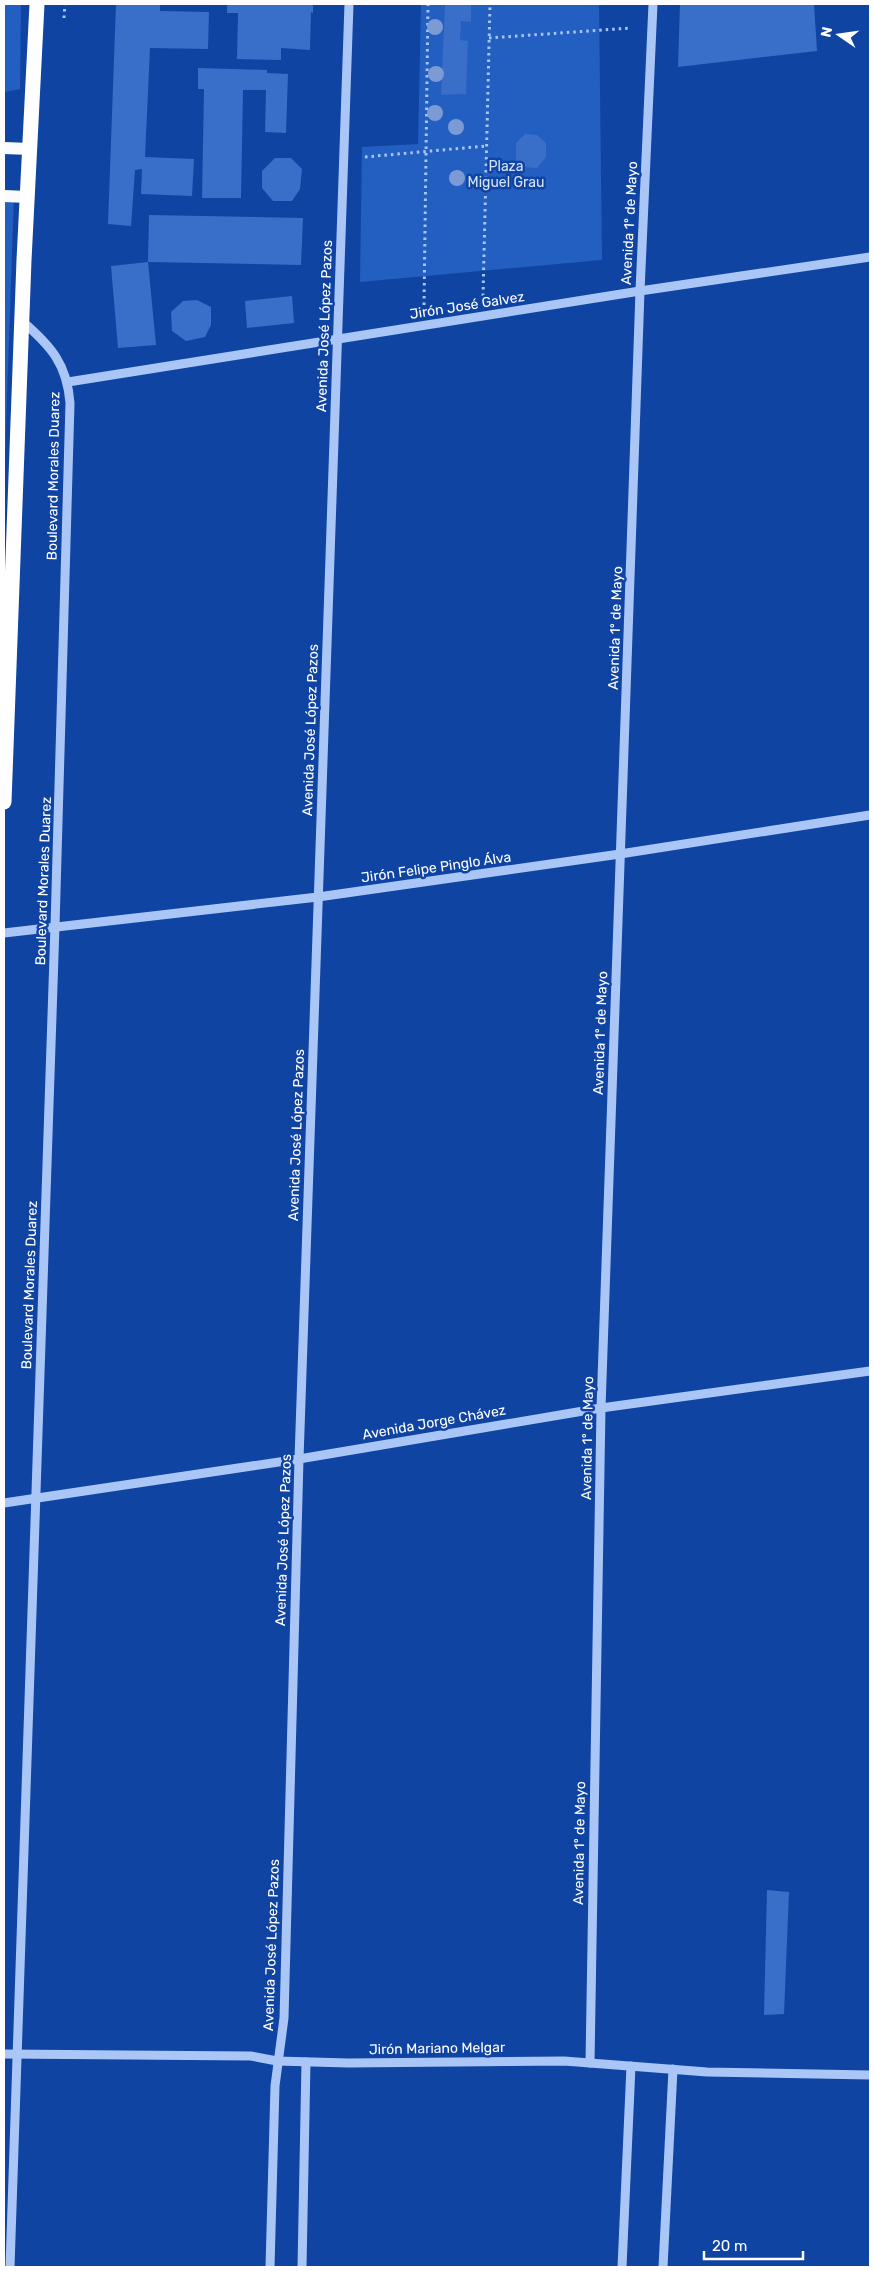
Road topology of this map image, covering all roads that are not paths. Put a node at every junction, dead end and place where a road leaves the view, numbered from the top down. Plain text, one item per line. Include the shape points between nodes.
1 (37, 4) edge
2 (349, 4) edge
3 (653, 4) edge
4 (4, 148) edge
5 (30, 149) junction
6 (4, 196) edge
7 (27, 197) junction
8 (870, 257) edge
9 (640, 291) junction
10 (22, 321) junction
11 (336, 340) junction
12 (68, 382) junction
13 (4, 802) edge
14 (870, 815) edge
15 (620, 854) junction
16 (318, 897) junction
17 (55, 926) junction
18 (4, 933) edge
19 (870, 1372) edge
20 (601, 1408) junction
21 (299, 1459) junction
22 (36, 1499) junction
23 (4, 1503) edge
24 (4, 2054) edge
25 (18, 2054) junction
26 (277, 2061) junction
27 (306, 2062) junction
28 (590, 2063) junction
29 (631, 2066) junction
30 (673, 2069) junction
31 (870, 2075) edge
32 (10, 2267) edge
33 (270, 2267) edge
34 (302, 2267) edge
35 (622, 2267) edge
36 (663, 2267) edge

1 - 5 highway
2 - 11 street, Avenida José López Pazos
3 - 9 street, Avenida 1º de Mayo
4 - 5 main road
5 - 7 highway
6 - 7 main road
7 - 10 highway
8 - 9 street, Jirón José Galvez
9 - 11 street, Jirón José Galvez
9 - 15 street, Avenida 1º de Mayo
10 - 12 street, Boulevard Morales Duarez via 47,343
10 - 13 highway
11 - 12 street, Jirón José Galvez
11 - 16 street, Avenida José López Pazos
12 - 17 street, Boulevard Morales Duarez via 70,403
14 - 15 street, Jirón Felipe Pinglo Álva
15 - 16 street, Jirón Felipe Pinglo Álva
15 - 20 street, Avenida 1º de Mayo
16 - 17 street, Jirón Felipe Pinglo Álva
16 - 21 street, Avenida José López Pazos
17 - 18 street, Jirón Felipe Pinglo Álva
17 - 22 street, Boulevard Morales Duarez
19 - 20 street, Avenida Jorge Chávez
20 - 21 street, Avenida Jorge Chávez
20 - 28 street, Avenida 1º de Mayo
21 - 22 street, Avenida Jorge Chávez
21 - 26 street, Avenida José López Pazos via 284,2008
22 - 23 street, Avenida Jorge Chávez
22 - 25 street, Boulevard Morales Duarez
24 - 25 street, Jirón Mariano Melgar
25 - 26 street, Jirón Mariano Melgar via 251,2056
25 - 32 street, Boulevard Morales Duarez
26 - 27 street, Jirón Mariano Melgar
26 - 33 street, Avenida José López Pazos
27 - 28 street, Jirón Mariano Melgar
27 - 34 street
28 - 29 street, Jirón Mariano Melgar
29 - 30 street, Jirón Mariano Melgar
29 - 35 street
30 - 31 street, Jirón Mariano Melgar
30 - 36 street

